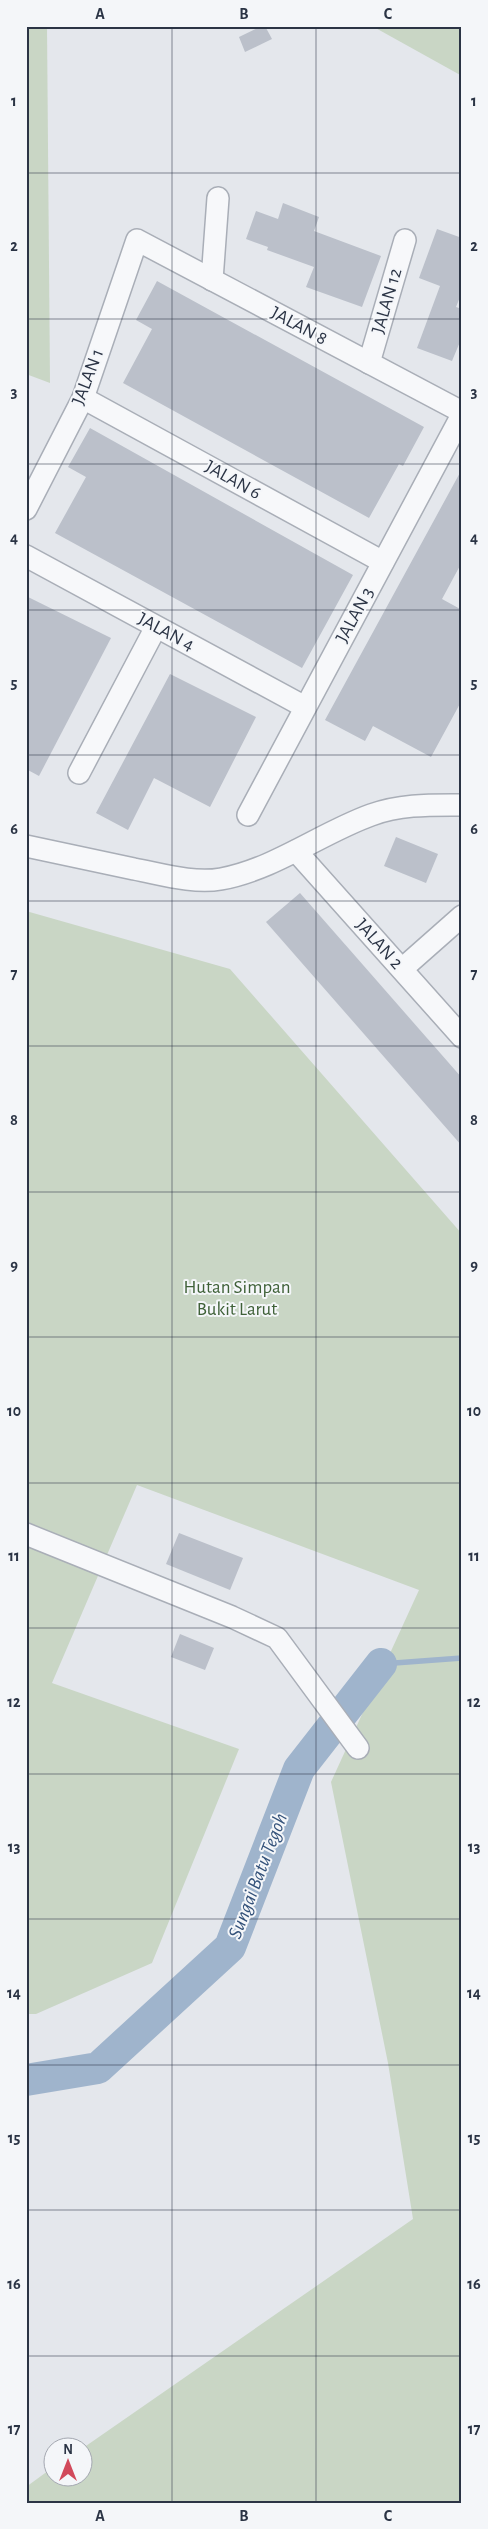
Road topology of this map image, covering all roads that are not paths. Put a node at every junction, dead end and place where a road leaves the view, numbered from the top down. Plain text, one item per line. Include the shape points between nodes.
1 (218, 198) dead end
2 (136, 240) joint
3 (405, 240) dead end
4 (212, 280) junction
5 (368, 363) junction
6 (83, 398) junction
7 (462, 414) edge
8 (26, 509) edge
9 (26, 556) edge
10 (383, 562) junction
11 (156, 627) junction
12 (305, 707) junction
13 (79, 773) dead end
14 (462, 805) edge
15 (248, 815) dead end
16 (26, 846) edge
17 (296, 851) junction
18 (462, 916) edge
19 (402, 969) junction
20 (462, 1037) edge
21 (26, 1534) edge
22 (358, 1748) dead end

1 - 4 street
2 - 4 street, JALAN 8
2 - 6 street, JALAN 1
3 - 5 street, JALAN 12
4 - 5 street, JALAN 8
5 - 7 street, JALAN 8
6 - 8 street, JALAN 1
6 - 10 street, JALAN 6
7 - 10 street, JALAN 3
9 - 11 street, JALAN 4
10 - 12 street, JALAN 3
11 - 12 street, JALAN 4
11 - 13 street
12 - 15 street, JALAN 3
14 - 17 street via 398,807 371,815
16 - 17 street via 201,880 244,872
17 - 19 street, JALAN 2
18 - 19 street
19 - 20 street, JALAN 2
21 - 22 street via 232,1616 277,1638

